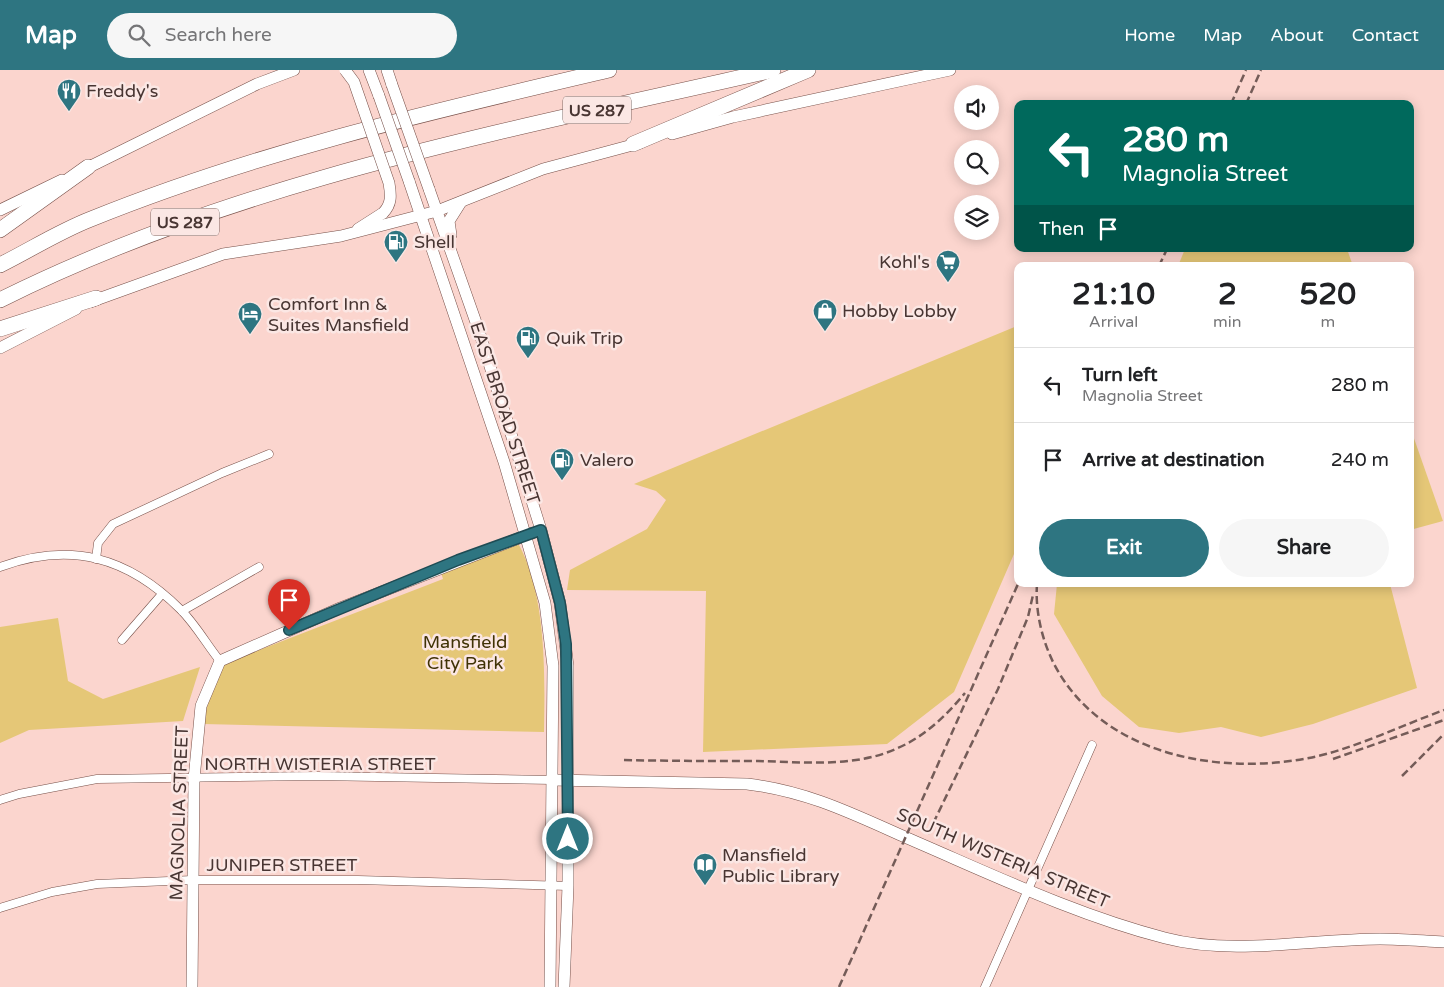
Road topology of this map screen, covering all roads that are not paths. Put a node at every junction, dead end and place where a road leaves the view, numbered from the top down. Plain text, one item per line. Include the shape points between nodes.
1 (294, 70) edge
2 (345, 70) edge
3 (369, 70) edge
4 (387, 70) edge
5 (609, 70) edge
6 (773, 70) edge
7 (808, 70) edge
8 (950, 70) edge
9 (633, 144) junction
10 (88, 167) junction
11 (462, 200) junction
12 (0, 210) edge
13 (437, 211) junction
14 (421, 215) junction
15 (0, 230) edge
16 (352, 233) junction
17 (452, 252) junction
18 (0, 264) edge
19 (96, 298) junction
20 (0, 300) edge
21 (0, 329) edge
22 (479, 331) junction
23 (462, 336) junction
24 (0, 348) edge
25 (269, 454) dead end
26 (518, 457) junction
27 (504, 462) junction
28 (541, 530) junction
29 (527, 534) junction
30 (96, 558) junction
31 (0, 567) edge
32 (259, 567) dead end
33 (162, 594) junction
34 (545, 603) junction
35 (560, 603) junction
36 (182, 611) junction
37 (122, 640) dead end
38 (220, 662) junction
39 (553, 666) junction
40 (568, 666) junction
41 (1092, 745) dead end
42 (194, 779) junction
43 (553, 780) junction
44 (567, 781) junction
45 (0, 800) edge
46 (193, 880) junction
47 (552, 886) junction
48 (568, 886) junction
49 (1028, 889) junction
50 (0, 908) edge
51 (1444, 942) edge
52 (192, 987) edge
53 (550, 987) edge
54 (564, 987) edge
55 (985, 987) edge

1 - 10 main road via 257,84
2 - 16 main road, bridge via 354,82 389,183 390,204 383,213
3 - 14 main road, EAST BROAD STREET, bridge
4 - 13 main road, EAST BROAD STREET, bridge
5 - 18 highway, US 287 via 412,116 262,157 88,220
6 - 20 highway, US 287 via 376,162 197,217
7 - 9 highway
8 - 9 main road via 733,117
9 - 11 main road via 543,169
10 - 12 main road
10 - 15 highway
11 - 13 main road
11 - 17 main road via 449,221
13 - 14 main road
13 - 17 main road, EAST BROAD STREET
14 - 16 main road
14 - 23 main road, EAST BROAD STREET
16 - 19 main road via 223,254
17 - 22 main road, EAST BROAD STREET
19 - 21 highway
19 - 24 main road
22 - 23 main road
22 - 26 main road, EAST BROAD STREET
23 - 27 main road, EAST BROAD STREET
25 - 30 street via 222,472 113,524 98,543
26 - 27 main road
26 - 28 main road, EAST BROAD STREET
27 - 29 main road, EAST BROAD STREET
28 - 29 main road
28 - 35 main road, EAST BROAD STREET
29 - 34 main road, EAST BROAD STREET
29 - 38 main road via 340,608
30 - 31 street via 62,554 20,560
30 - 33 street via 130,570
32 - 36 street
33 - 36 street
33 - 37 street
34 - 35 main road
34 - 39 main road, EAST BROAD STREET
35 - 40 main road, EAST BROAD STREET
36 - 38 street
38 - 42 main road, MAGNOLIA STREET via 201,706
39 - 40 main road
39 - 43 main road, EAST BROAD STREET
40 - 44 main road, EAST BROAD STREET
41 - 49 street
42 - 43 street, NORTH WISTERIA STREET via 317,776
42 - 45 street, NORTH WISTERIA STREET via 97,779
42 - 46 main road, MAGNOLIA STREET
43 - 44 main road, SOUTH WISTERIA STREET
43 - 47 main road, EAST BROAD STREET
44 - 48 main road, EAST BROAD STREET
44 - 49 main road, SOUTH WISTERIA STREET via 778,787 846,809
46 - 47 street, JUNIPER STREET via 358,880
46 - 50 street, JUNIPER STREET via 97,884 52,892
46 - 52 main road, MAGNOLIA STREET
47 - 48 street, JUNIPER STREET
47 - 53 main road, EAST BROAD STREET
48 - 54 main road, EAST BROAD STREET
49 - 51 main road, SOUTH WISTERIA STREET via 1166,939 1202,944 1282,946 1379,939
49 - 55 street

